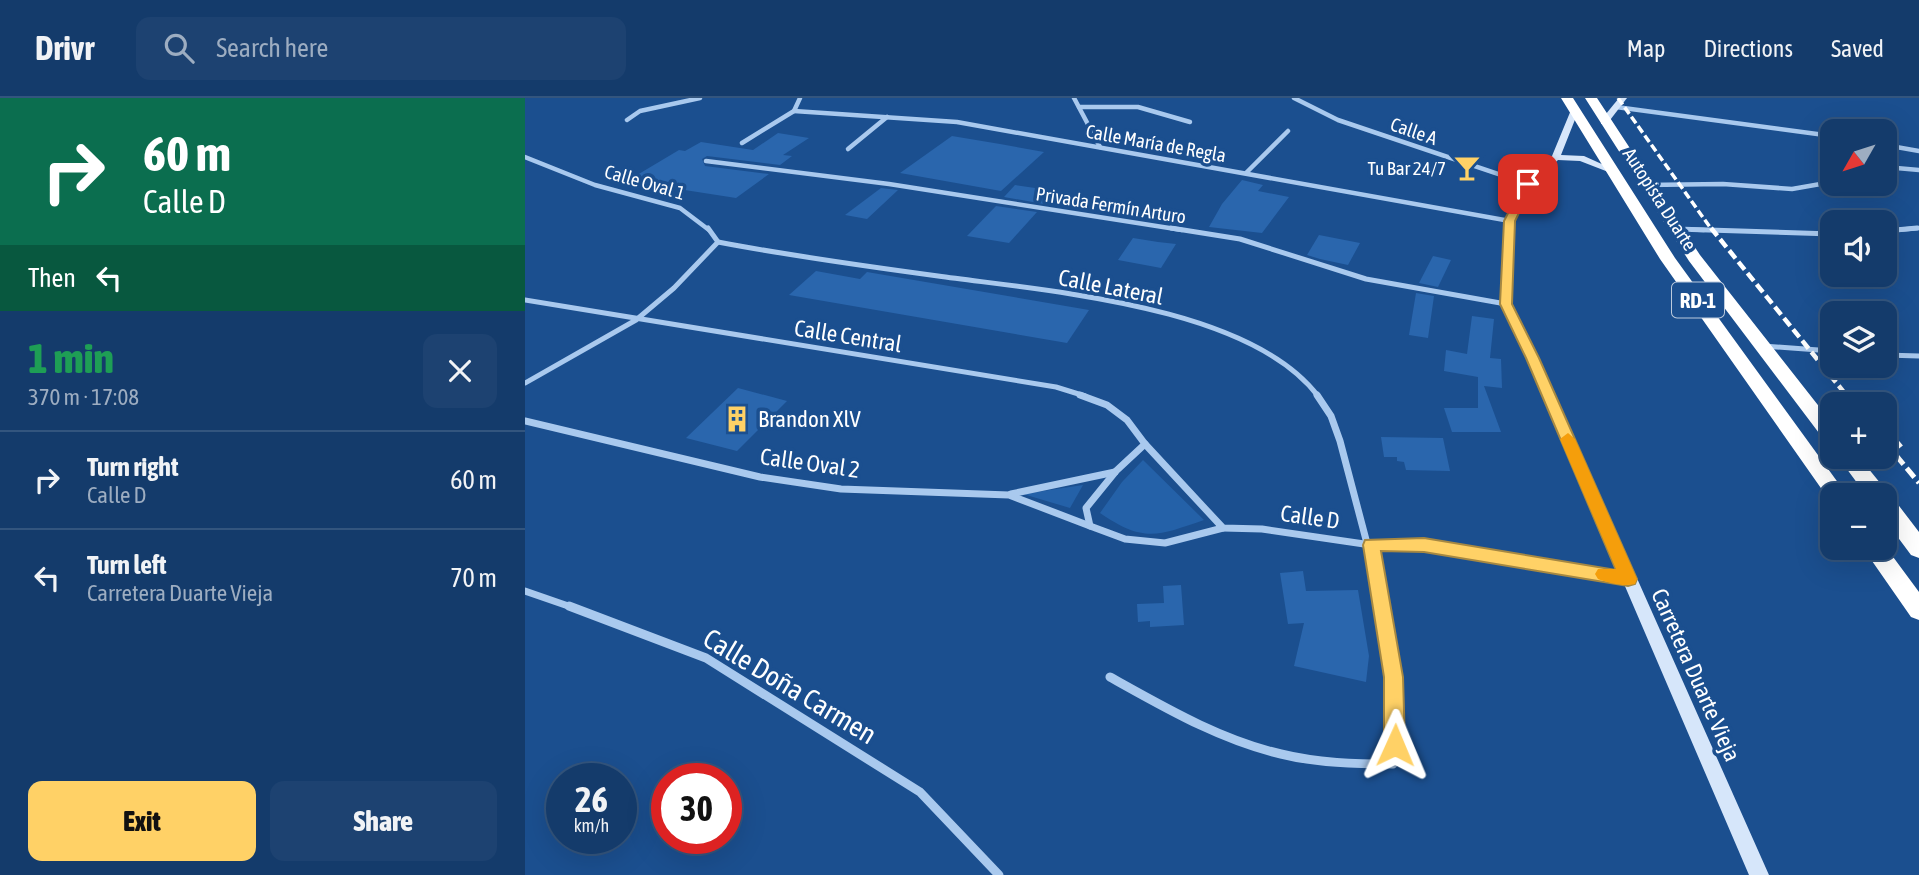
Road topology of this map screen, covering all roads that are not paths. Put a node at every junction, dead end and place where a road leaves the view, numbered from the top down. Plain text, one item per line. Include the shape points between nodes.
1 (700, 98) edge
2 (800, 98) edge
3 (1074, 98) edge
4 (1294, 98) edge
5 (1591, 98) edge
6 (1623, 98) edge
7 (1571, 105) edge
8 (1079, 107) junction
9 (1616, 107) junction
10 (795, 111) junction
11 (887, 117) junction
12 (627, 120) dead end
13 (1190, 122) dead end
14 (1604, 122) junction
15 (1288, 131) dead end
16 (1820, 134) edge
17 (742, 143) dead end
18 (1100, 147) junction
19 (1897, 147) edge
20 (848, 149) dead end
21 (1919, 150) edge
22 (525, 157) edge
23 (1556, 157) junction
24 (706, 161) dead end
25 (1897, 168) edge
26 (1611, 170) junction
27 (1919, 170) edge
28 (1246, 173) junction
29 (1528, 184) junction
30 (1646, 185) junction
31 (1820, 186) edge
32 (1510, 221) junction
33 (1919, 228) edge
34 (1675, 229) junction
35 (1897, 230) edge
36 (1820, 234) edge
37 (718, 242) junction
38 (525, 300) edge
39 (1506, 304) junction
40 (636, 320) junction
41 (1762, 346) junction
42 (1820, 350) edge
43 (1897, 355) edge
44 (1919, 356) edge
45 (525, 383) edge
46 (525, 421) edge
47 (1820, 421) edge
48 (1145, 444) junction
49 (1857, 469) edge
50 (1116, 471) junction
51 (1828, 483) edge
52 (1869, 483) edge
53 (1009, 495) junction
54 (1897, 520) edge
55 (1090, 526) junction
56 (1223, 528) junction
57 (1371, 545) junction
58 (1919, 549) edge
59 (1883, 560) edge
60 (1628, 579) junction
61 (525, 591) edge
62 (1919, 610) edge
63 (1110, 677) dead end
64 (999, 875) edge
65 (1759, 875) edge

1 - 12 street via 640,111
2 - 10 street
3 - 8 street
4 - 29 street, Calle A via 1338,120
5 - 14 highway, Autopista Duarte / RD-1
6 - 9 main road
7 - 23 main road, Carretera Duarte Vieja
7 - 26 highway, Autopista Duarte / RD-1
8 - 13 street via 1138,107
8 - 18 street
9 - 14 main road
9 - 16 street
10 - 11 street, Calle María de Regla
10 - 17 street
11 - 18 street, Calle María de Regla via 957,122
11 - 20 street
14 - 30 highway, Autopista Duarte / RD-1
15 - 28 street
18 - 28 street, Calle María de Regla
19 - 21 street
22 - 37 street, Calle Oval 1 via 594,184 685,209 700,218
23 - 26 main road via 1581,158
23 - 29 main road, Carretera Duarte Vieja
24 - 39 street, Privada Fermín Arturo via 889,184 1240,239 1366,279
25 - 27 street
26 - 51 highway, Autopista Duarte / RD-1 via 1668,259
28 - 32 street, Calle María de Regla
29 - 32 main road, Carretera Duarte Vieja
30 - 31 street via 1799,190
30 - 34 highway, Autopista Duarte / RD-1
32 - 39 main road, Carretera Duarte Vieja
33 - 35 street
34 - 36 street
34 - 41 highway, Autopista Duarte / RD-1
37 - 40 street
37 - 57 street, Calle Lateral via 1095,300 1199,322 1259,349 1300,377 1324,404 1342,443 1352,493
38 - 40 street, Calle Central
39 - 60 main road, Carretera Duarte Vieja
40 - 45 street
40 - 48 street, Calle Central via 1056,387 1109,404 1136,428
41 - 42 street
41 - 47 highway, Autopista Duarte / RD-1
43 - 44 street
46 - 53 street, Calle Oval 2 via 760,477 841,489
48 - 50 street
48 - 56 street
49 - 52 highway
50 - 53 street
50 - 55 street via 1086,508
53 - 55 street, Calle Oval 2
54 - 58 highway
55 - 56 street, Calle D via 1125,539 1165,543
56 - 57 street, Calle D
57 - 60 street, Calle D via 1424,545
57 - 63 street, Calle Lateral via 1393,677 1393,764 1344,764 1267,751 1179,716
59 - 62 highway
60 - 65 main road, Carretera Duarte Vieja
61 - 64 street, Calle Doña Carmen via 706,658 920,792

